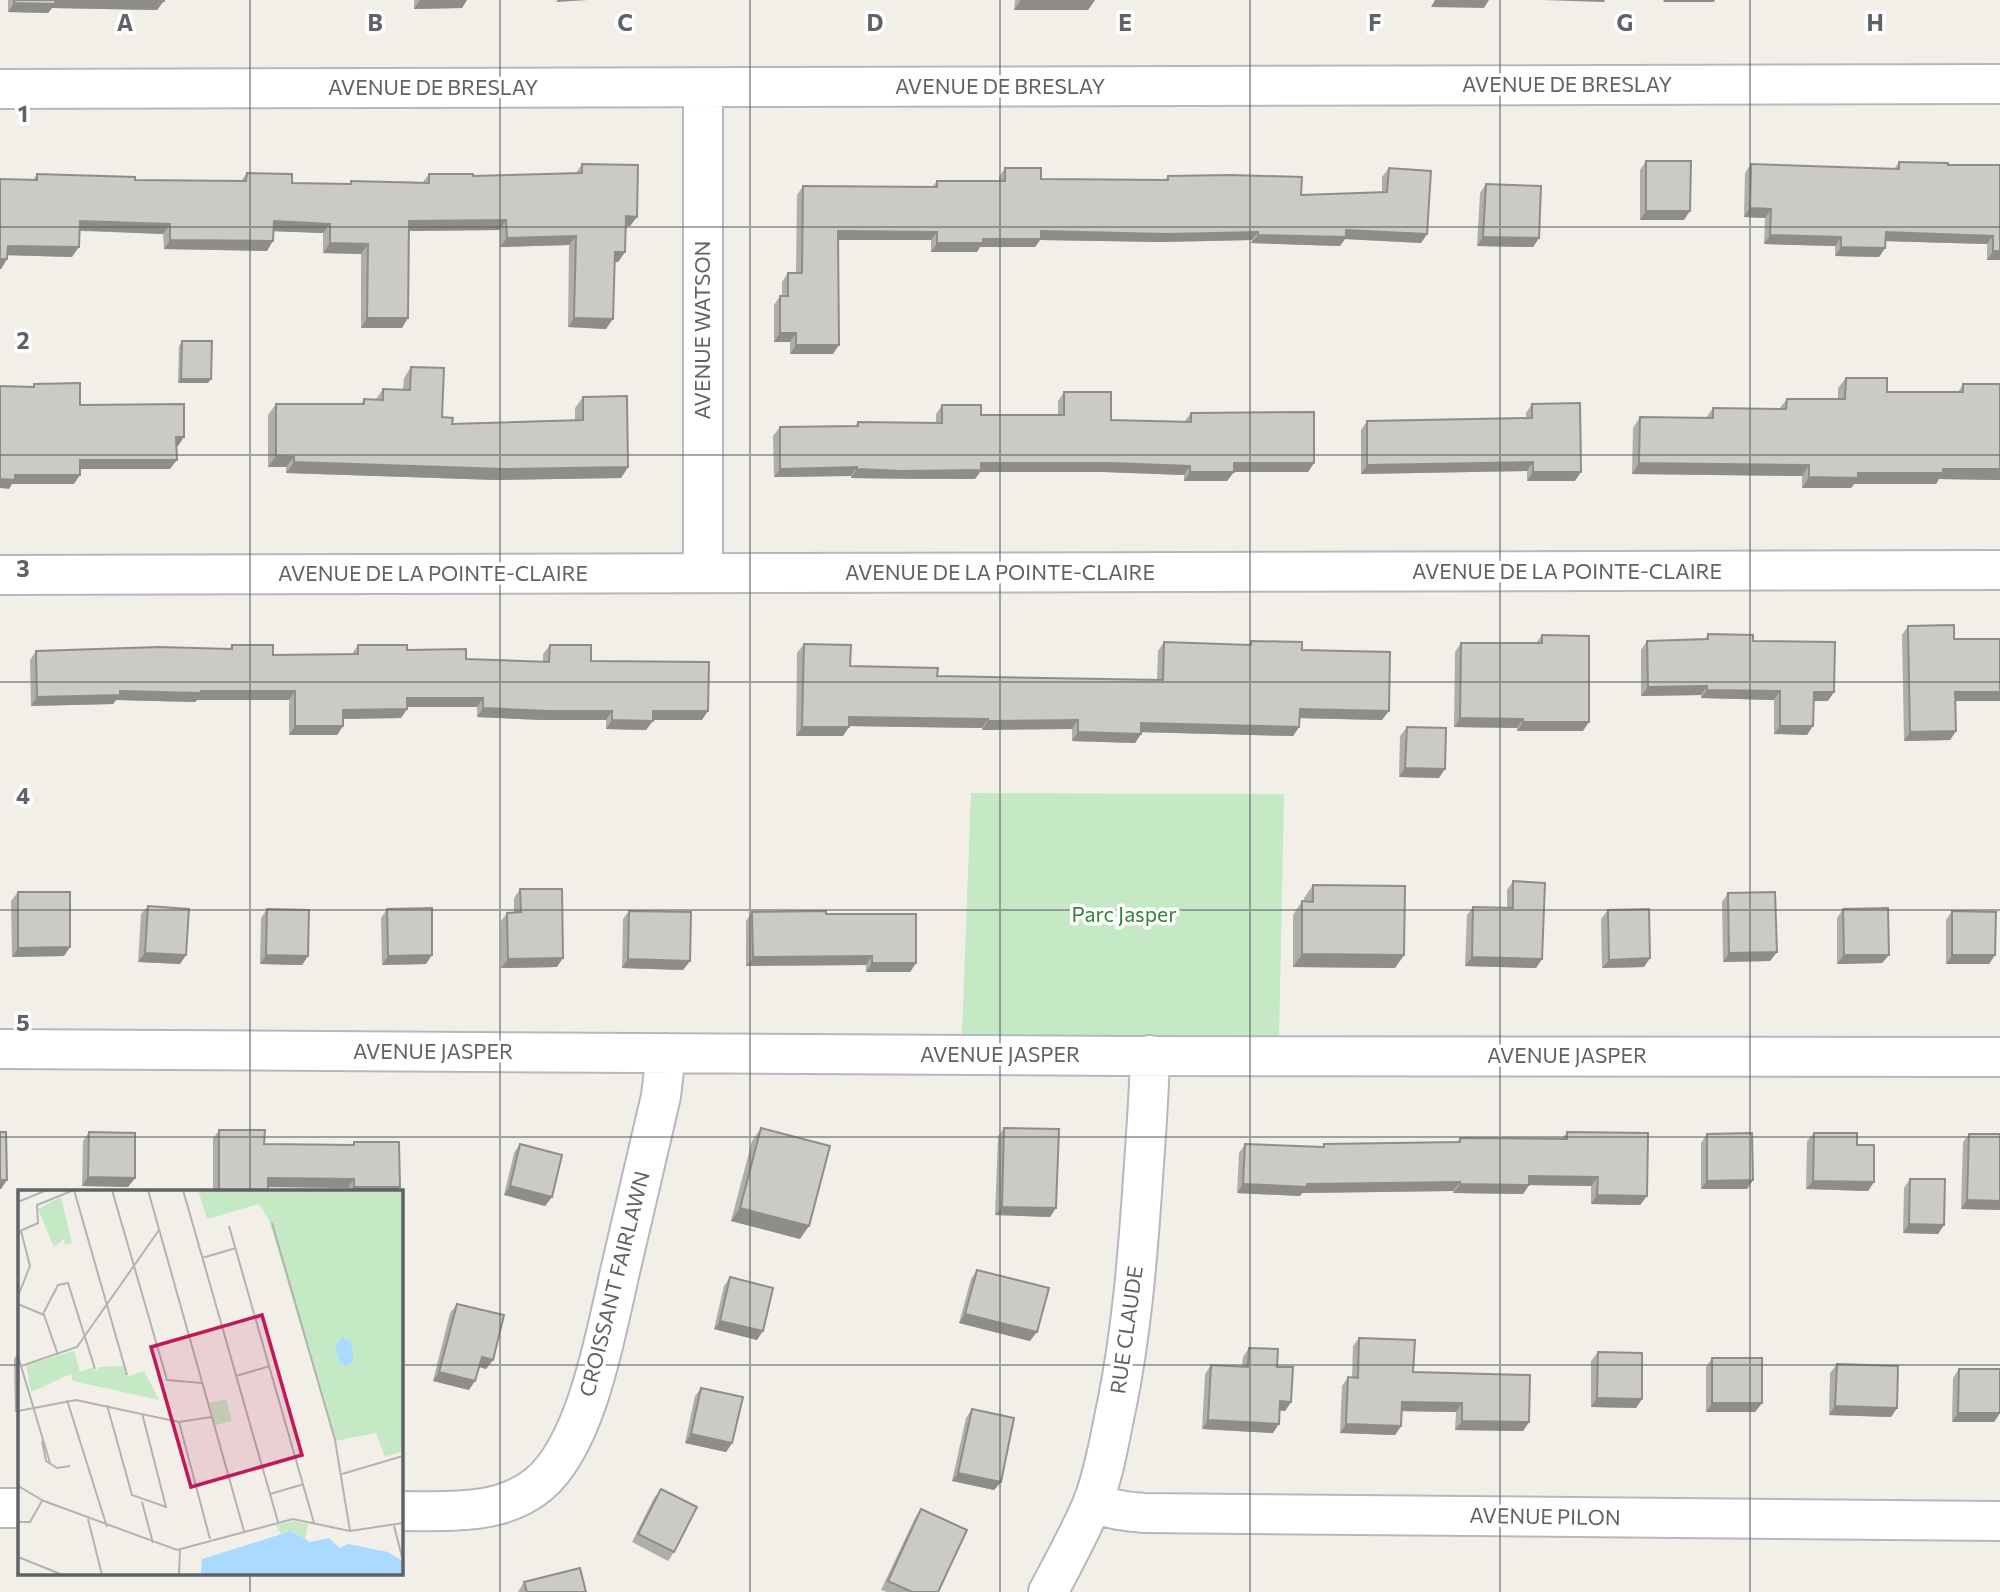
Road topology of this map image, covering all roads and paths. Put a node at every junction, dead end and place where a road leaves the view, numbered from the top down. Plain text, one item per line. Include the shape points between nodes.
1 (2000, 84) edge
2 (703, 87) junction
3 (0, 89) edge
4 (2000, 570) edge
5 (703, 573) junction
6 (0, 575) edge
7 (0, 1049) edge
8 (666, 1053) junction
9 (1150, 1055) junction
10 (2000, 1057) edge
11 (1093, 1501) junction
12 (0, 1508) edge
13 (18, 1508) edge
14 (402, 1511) edge
15 (2000, 1521) edge
16 (1048, 1592) edge

1 - 2 street, AVENUE DE BRESLAY
2 - 3 street, AVENUE DE BRESLAY
2 - 5 street, AVENUE WATSON
4 - 5 street, AVENUE DE LA POINTE-CLAIRE
5 - 6 street, AVENUE DE LA POINTE-CLAIRE
7 - 8 street, AVENUE JASPER
8 - 9 street, AVENUE JASPER
8 - 14 street, CROISSANT FAIRLAWN via 661,1096 600,1358 569,1445 538,1485 498,1506
9 - 10 street, AVENUE JASPER
9 - 11 street, RUE CLAUDE via 1129,1338
11 - 15 street, AVENUE PILON via 1115,1510 1143,1513
11 - 16 street, RUE CLAUDE
12 - 13 street

